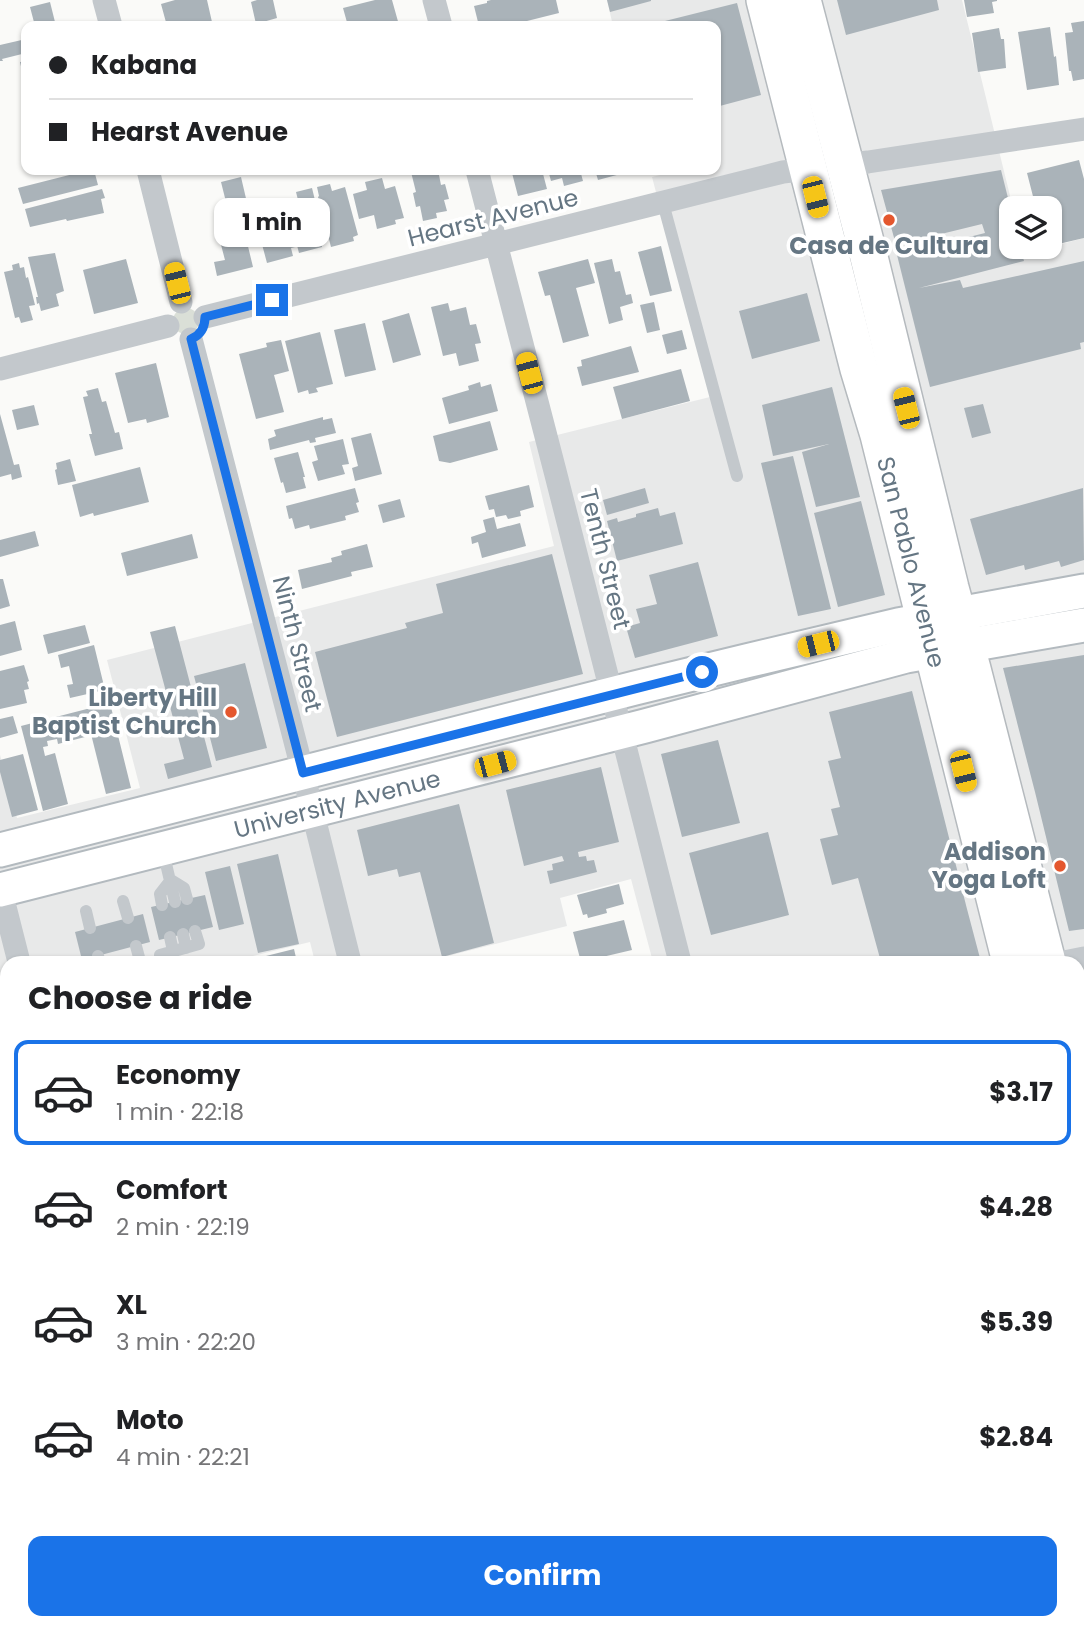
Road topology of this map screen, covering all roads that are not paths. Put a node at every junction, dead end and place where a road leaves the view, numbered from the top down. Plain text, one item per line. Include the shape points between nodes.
1 (104, 0) edge
2 (434, 0) edge
3 (765, 0) edge
4 (802, 0) edge
5 (110, 21) edge
6 (440, 21) edge
7 (1084, 128) edge
8 (846, 165) junction
9 (808, 169) junction
10 (149, 175) edge
11 (478, 175) edge
12 (663, 203) junction
13 (495, 244) junction
14 (181, 302) junction
15 (205, 317) junction
16 (168, 327) junction
17 (191, 339) junction
18 (0, 369) edge
19 (737, 476) dead end
20 (1084, 591) edge
21 (1084, 625) edge
22 (945, 632) junction
23 (612, 694) junction
24 (622, 732) junction
25 (303, 773) junction
26 (312, 810) junction
27 (162, 849) junction
28 (0, 850) edge
29 (171, 880) junction
30 (0, 889) edge
31 (123, 901) dead end
32 (86, 911) dead end
33 (128, 918) dead end
34 (90, 928) dead end
35 (136, 946) dead end
36 (180, 950) junction
37 (160, 955) dead end
38 (17, 956) edge
39 (139, 956) edge
40 (348, 956) edge
41 (678, 956) edge
42 (1010, 956) edge
43 (1045, 956) edge

1 - 5 street
2 - 6 street
3 - 9 main road, San Pablo Avenue
4 - 8 main road, San Pablo Avenue
7 - 8 street, Hearst Avenue
8 - 9 street, Hearst Avenue
8 - 22 main road, San Pablo Avenue
9 - 12 street, Hearst Avenue
9 - 22 main road, San Pablo Avenue via 859,369
10 - 14 street
11 - 13 street, Tenth Street
12 - 13 street, Hearst Avenue
12 - 19 lane
13 - 15 street, Hearst Avenue
13 - 23 street, Tenth Street
14 - 15 street via 199,306
14 - 16 street via 170,312
15 - 17 street via 202,331
16 - 17 street via 179,338
16 - 18 street
17 - 25 street, Ninth Street
20 - 22 main road, University Avenue
21 - 22 main road, University Avenue
22 - 23 main road, University Avenue
22 - 24 main road, University Avenue via 906,656
22 - 42 main road, San Pablo Avenue
22 - 43 main road, San Pablo Avenue
23 - 24 street, Tenth Street
23 - 25 main road, University Avenue
24 - 26 main road, University Avenue
24 - 41 street, Tenth Street
25 - 26 street, Ninth Street
25 - 28 main road, University Avenue
26 - 27 main road, University Avenue
26 - 40 street, Ninth Street
27 - 29 lane
27 - 30 main road, University Avenue
29 - 29 lane via 184,888 175,902 160,894
30 - 38 street
31 - 33 lane
32 - 34 lane
35 - 39 lane
36 - 36 lane via 183,934 199,944
36 - 37 lane

